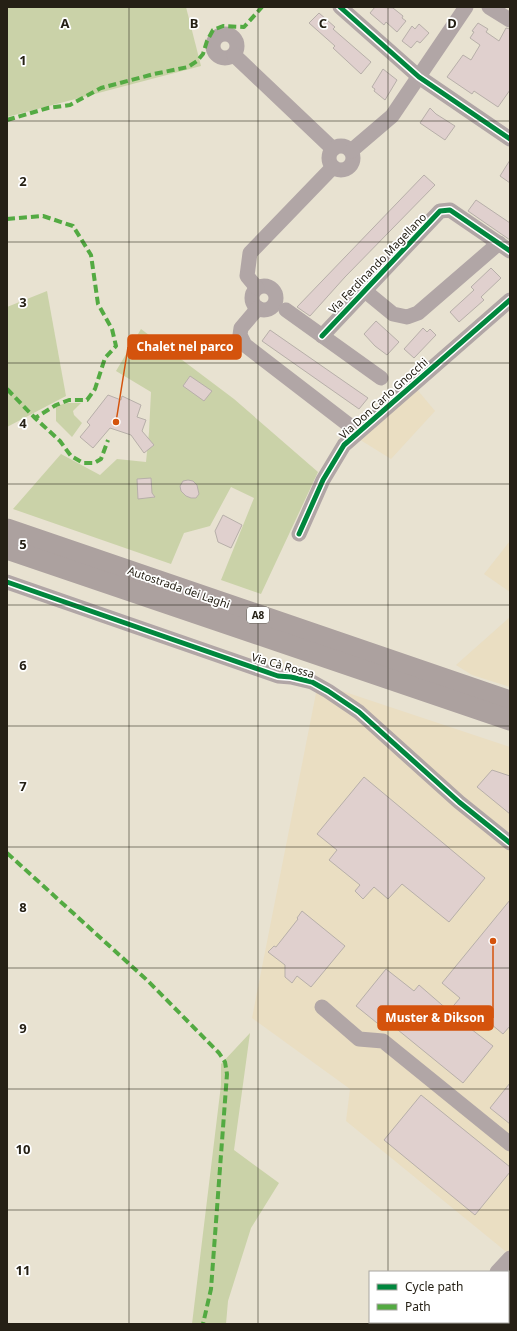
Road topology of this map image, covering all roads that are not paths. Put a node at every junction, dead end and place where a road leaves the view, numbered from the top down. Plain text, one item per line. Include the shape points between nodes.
1 (340, 7) edge
2 (466, 7) edge
3 (489, 7) edge
4 (510, 20) edge
5 (234, 55) dead end
6 (420, 77) junction
7 (510, 139) edge
8 (333, 149) junction
9 (351, 151) junction
10 (333, 167) junction
11 (504, 247) edge
12 (257, 288) junction
13 (365, 291) junction
14 (510, 300) edge
15 (258, 308) junction
16 (286, 310) dead end
17 (322, 336) junction
18 (380, 378) dead end
19 (358, 432) junction
20 (7, 528) edge
21 (299, 534) dead end
22 (7, 549) edge
23 (7, 582) edge
24 (510, 701) edge
25 (510, 720) edge
26 (510, 843) edge
27 (322, 1007) dead end
28 (510, 1144) edge
29 (509, 1260) edge
30 (498, 1271) edge

1 - 6 street
2 - 6 street
3 - 4 street
5 - 8 street
6 - 7 street
6 - 9 street via 392,116
8 - 9 street via 341,146
8 - 10 street via 329,156
9 - 10 street via 353,163 348,169 340,171
10 - 12 street via 250,253 247,276
11 - 13 street, Via Ferdinando Magellano via 418,313 407,317 393,314
11 - 13 street, Via Ferdinando Magellano via 450,210 440,211
12 - 15 street via 252,298
12 - 15 street via 269,286 277,295 276,303 270,309
13 - 17 street, Via Ferdinando Magellano
14 - 19 street, Via Don Carlo Gnocchi
15 - 19 street via 241,328 240,335 245,345
16 - 17 street
17 - 18 street
19 - 21 street, Via Don Carlo Gnocchi via 344,444 322,480
20 - 24 highway, Autostrada dei Laghi / A8
22 - 25 highway, Autostrada dei Laghi / A8
23 - 26 street, Via Cà Rossa via 278,676 312,682 359,712 459,802
27 - 28 street via 359,1039 383,1041
29 - 30 street

